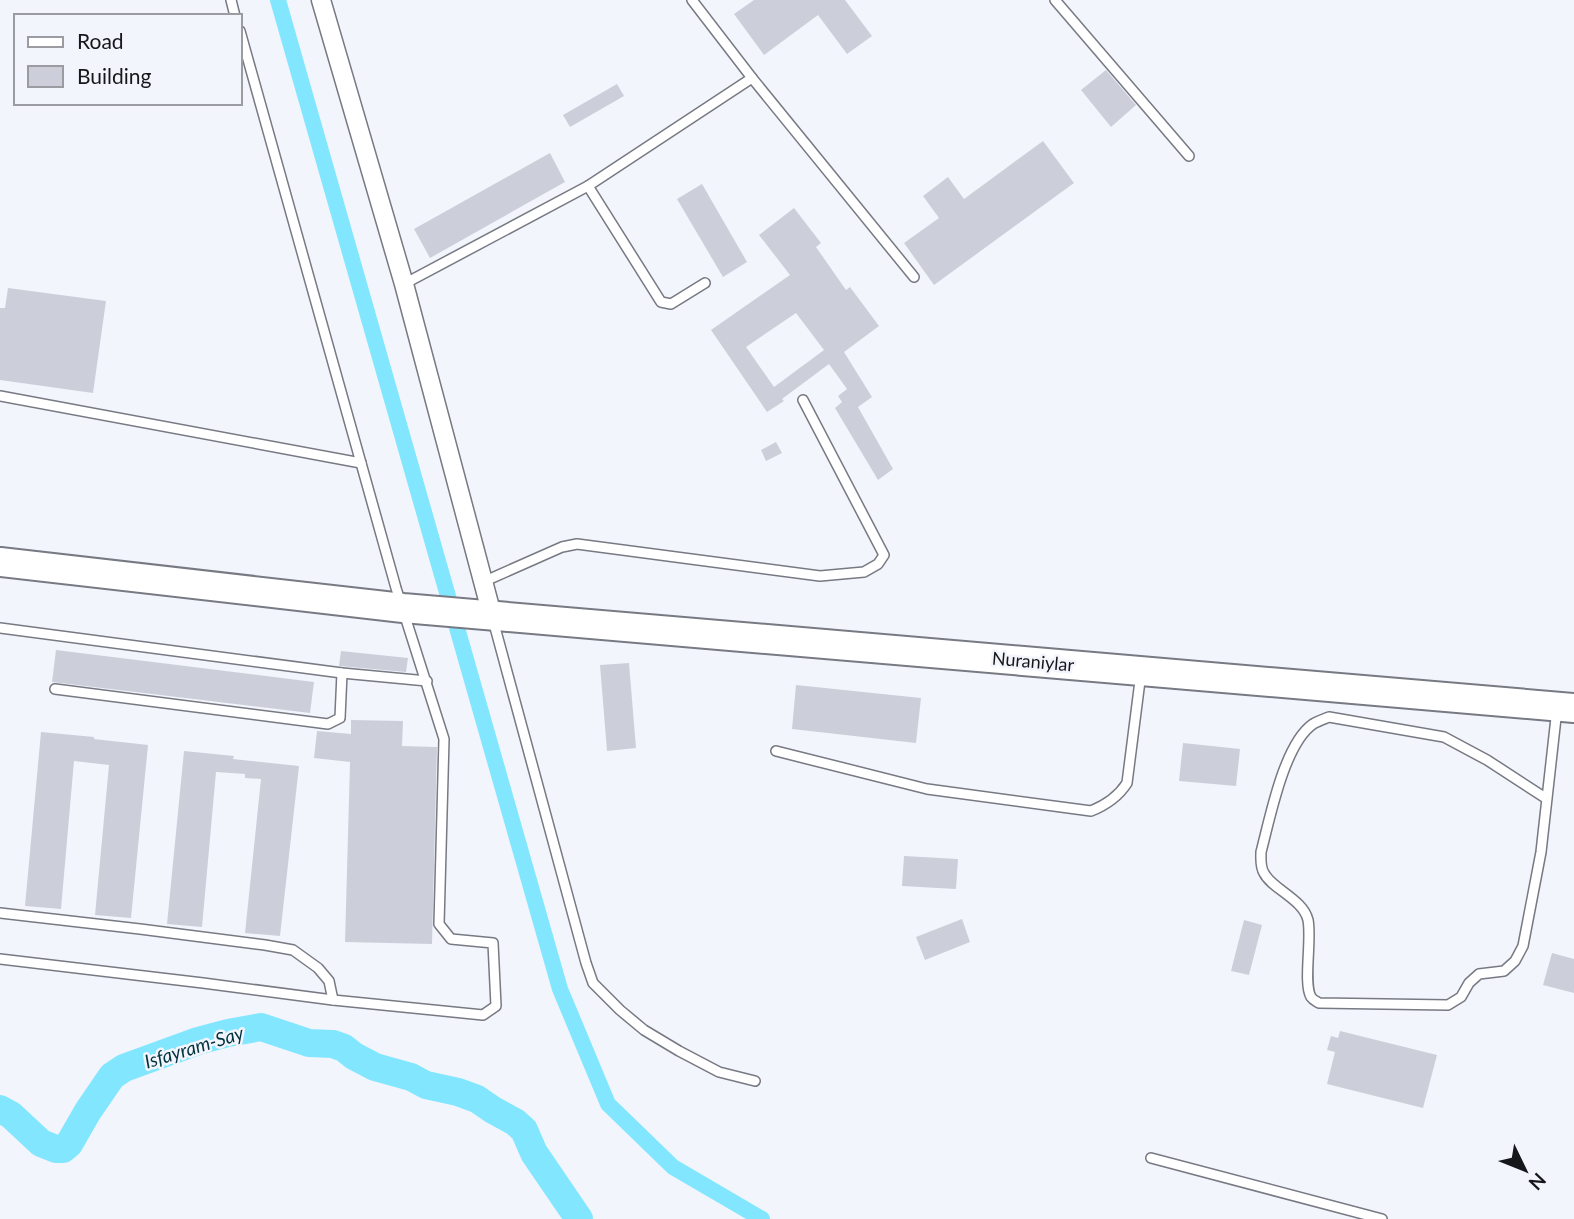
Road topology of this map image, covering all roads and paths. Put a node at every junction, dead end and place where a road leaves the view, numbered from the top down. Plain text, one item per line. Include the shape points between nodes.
1 (321, 0) edge
2 (692, 0) edge
3 (1055, 0) edge
4 (242, 38) edge
5 (752, 78) junction
6 (1189, 156) dead end
7 (588, 186) junction
8 (914, 277) dead end
9 (705, 283) dead end
10 (404, 284) junction
11 (0, 396) edge
12 (803, 400) dead end
13 (361, 463) junction
14 (0, 562) edge
15 (483, 582) junction
16 (403, 608) junction
17 (492, 615) junction
18 (0, 628) edge
19 (1141, 672) junction
20 (342, 673) junction
21 (427, 681) junction
22 (55, 689) dead end
23 (1565, 708) edge
24 (776, 751) dead end
25 (1547, 799) junction
26 (0, 913) edge
27 (0, 959) edge
28 (333, 1000) junction
29 (755, 1081) dead end
30 (1151, 1158) dead end
31 (1382, 1219) edge

1 - 10 street
2 - 5 lane
3 - 6 lane
4 - 13 lane
5 - 7 lane
5 - 8 lane
7 - 9 lane via 661,302 671,304
7 - 10 lane
10 - 15 street
11 - 13 lane
12 - 15 lane via 884,555 864,572 820,576 577,544
13 - 16 lane
14 - 16 main road, Nuraniylar
15 - 17 street
16 - 17 main road, Nuraniylar
16 - 21 lane
17 - 19 main road, Nuraniylar
17 - 29 lane via 593,983 644,1030 719,1072
18 - 20 lane
19 - 23 main road, Nuraniylar
19 - 24 lane via 1127,783 1105,806 1091,811 927,789
20 - 21 lane
20 - 22 lane via 340,718 328,724
21 - 28 lane via 444,738 439,924 451,939 493,943 496,1006 483,1015
23 - 25 lane
25 - 25 lane via 1542,852 1516,961 1504,971 1479,974 1448,1005 1319,1003 1312,999 1307,916 1264,875 1261,852 1287,762 1313,724 1329,717 1444,737
26 - 28 lane via 293,950 329,981
27 - 28 lane
30 - 31 lane

